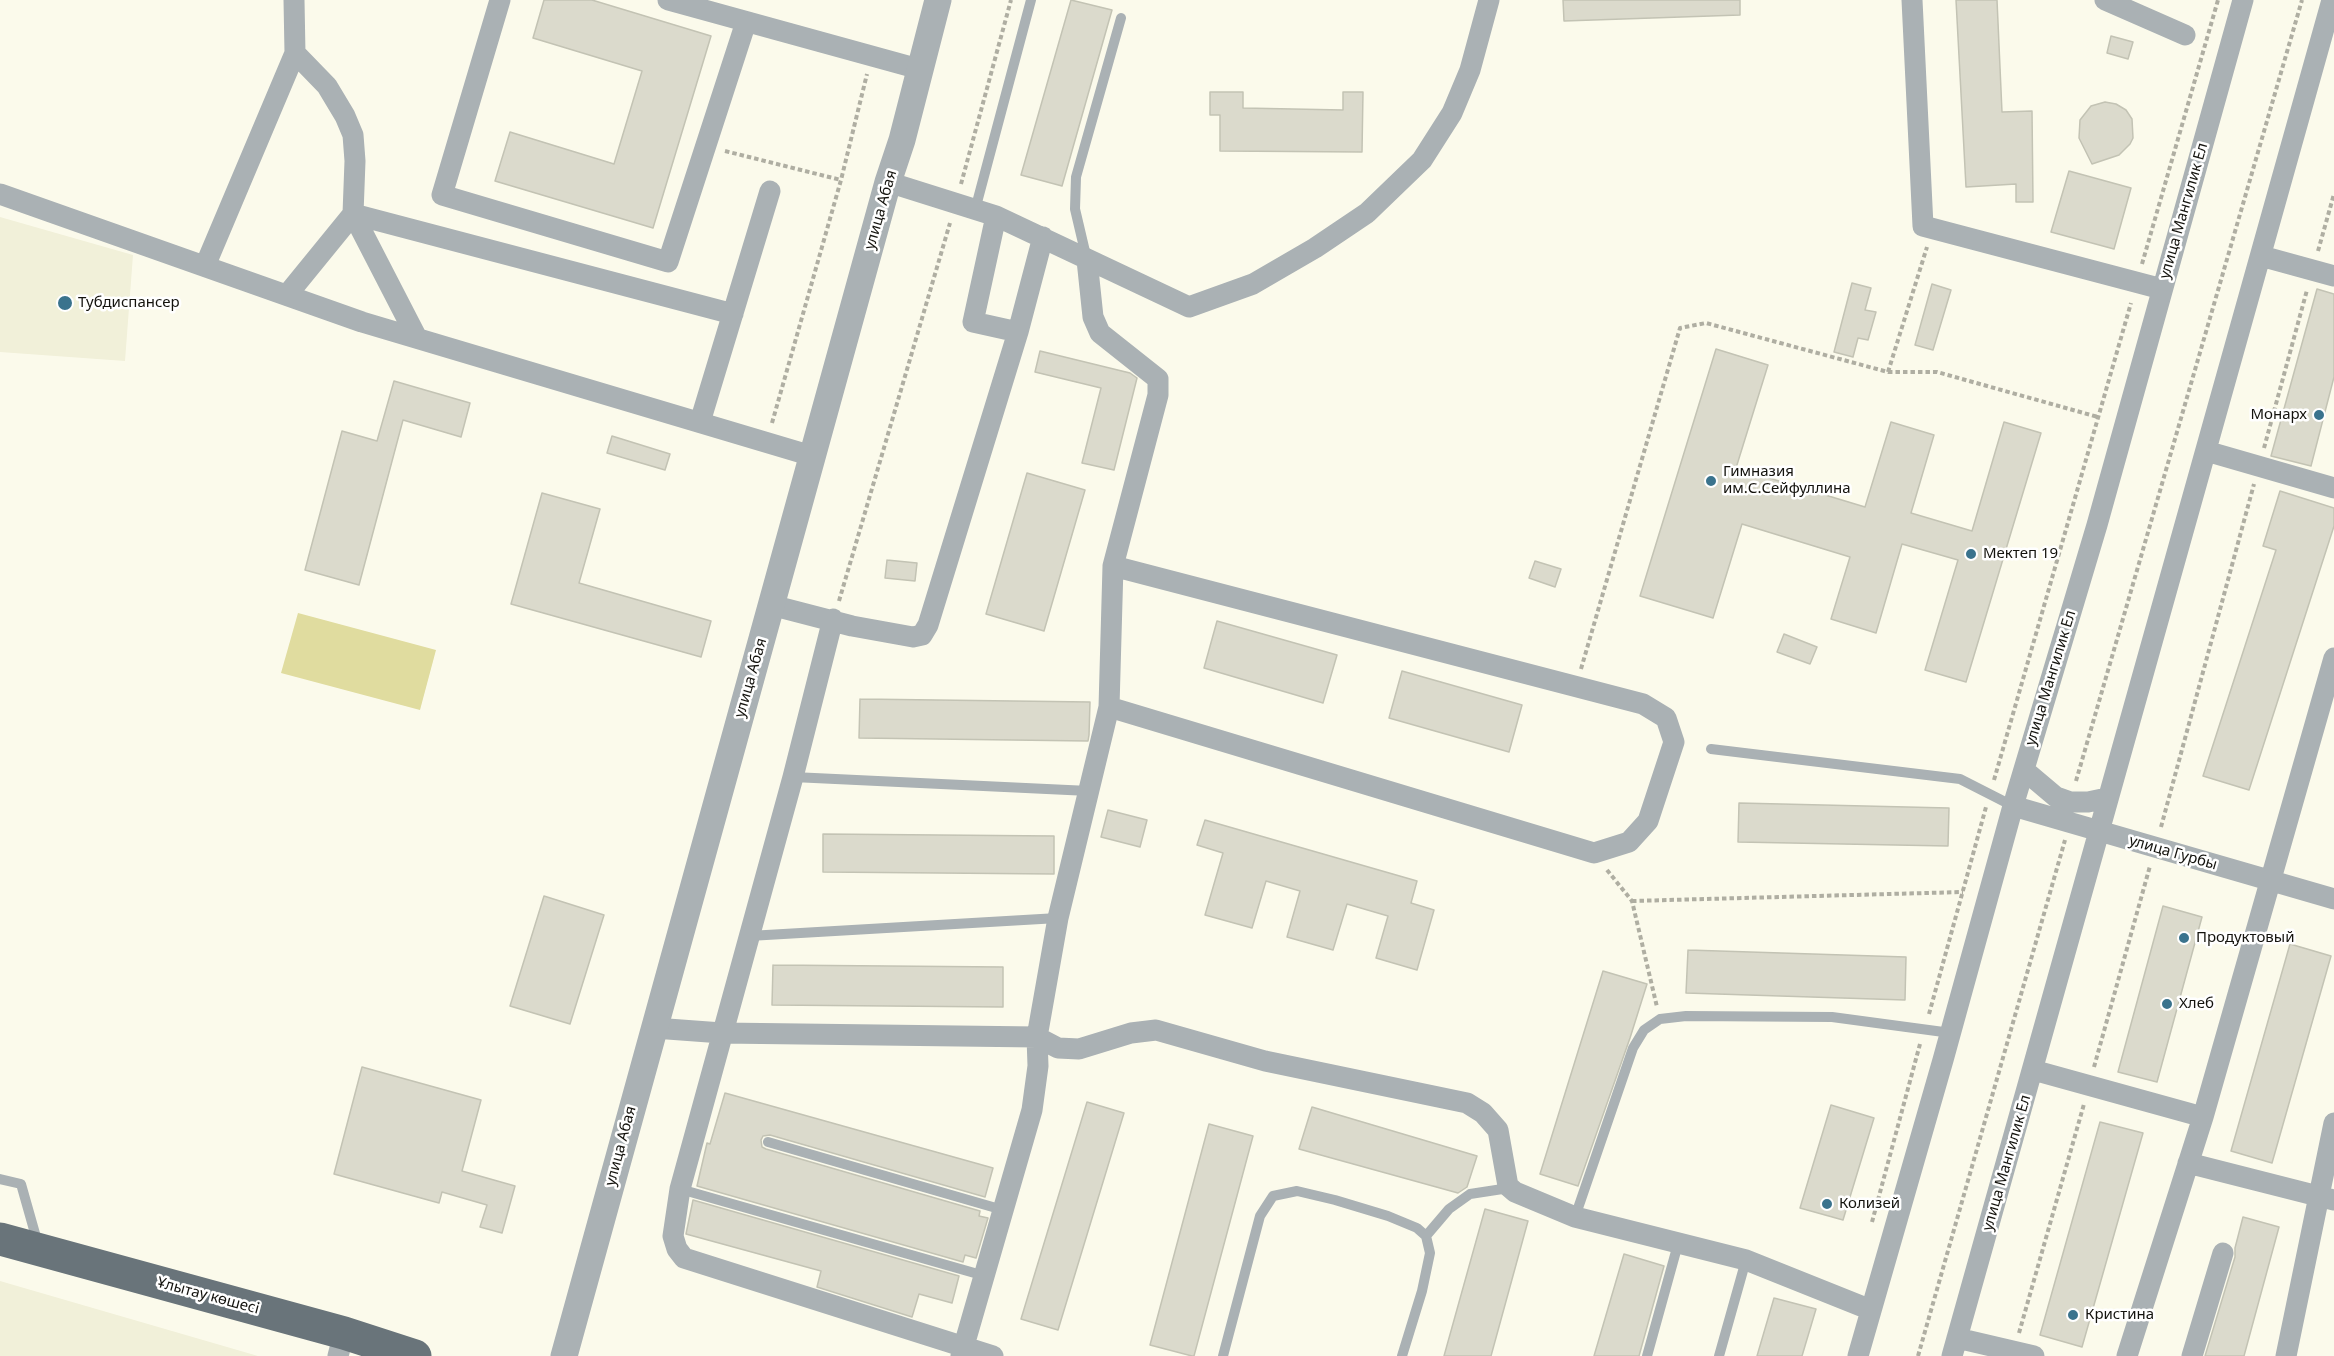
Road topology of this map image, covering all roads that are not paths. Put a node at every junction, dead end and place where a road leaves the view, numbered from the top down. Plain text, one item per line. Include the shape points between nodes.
1 (294, 0) edge
2 (500, 0) edge
3 (668, 0) edge
4 (938, 0) edge
5 (1032, 0) edge
6 (1489, 0) edge
7 (1912, 0) edge
8 (2105, 0) edge
9 (2243, 0) edge
10 (2332, 0) edge
11 (1120, 18) dead end
12 (746, 22) junction
13 (2185, 35) dead end
14 (295, 53) junction
15 (919, 69) junction
16 (888, 182) junction
17 (770, 191) dead end
18 (0, 194) edge
19 (965, 206) junction
20 (353, 214) junction
21 (996, 216) junction
22 (1043, 237) junction
23 (2261, 256) junction
24 (1087, 260) junction
25 (205, 266) junction
26 (2334, 276) edge
27 (2162, 289) junction
28 (287, 295) junction
29 (733, 314) junction
30 (1018, 332) junction
31 (417, 338) junction
32 (700, 422) junction
33 (2206, 451) junction
34 (812, 456) junction
35 (2334, 488) edge
36 (1113, 566) junction
37 (771, 605) junction
38 (833, 619) junction
39 (2334, 658) edge
40 (1109, 707) junction
41 (1711, 749) dead end
42 (2024, 770) junction
43 (793, 777) junction
44 (1089, 791) junction
45 (2107, 798) junction
46 (2013, 806) junction
47 (2097, 831) junction
48 (2270, 881) junction
49 (2334, 899) edge
50 (1058, 918) junction
51 (748, 936) junction
52 (654, 1028) junction
53 (722, 1033) junction
54 (1951, 1033) junction
55 (1037, 1037) junction
56 (2033, 1070) junction
57 (2203, 1117) junction
58 (2334, 1123) edge
59 (768, 1142) dead end
60 (2188, 1163) junction
61 (0, 1179) edge
62 (1509, 1188) junction
63 (680, 1189) junction
64 (2326, 1198) edge
65 (1003, 1210) junction
66 (1575, 1217) junction
67 (1426, 1236) junction
68 (0, 1239) edge
69 (1678, 1244) junction
70 (40, 1250) junction
71 (2223, 1253) dead end
72 (1746, 1260) junction
73 (985, 1276) junction
74 (1871, 1310) junction
75 (341, 1345) edge
76 (1954, 1347) edge
77 (962, 1352) edge
78 (415, 1356) edge
79 (564, 1356) edge
80 (993, 1356) edge
81 (1223, 1356) edge
82 (1402, 1356) edge
83 (1647, 1356) edge
84 (1719, 1356) edge
85 (1858, 1356) edge
86 (2034, 1356) edge
87 (2127, 1356) edge
88 (2192, 1356) edge
89 (2286, 1356) edge

1 - 14 street
2 - 12 street via 441,195 668,262
3 - 12 street
4 - 15 street, улица Абая
5 - 19 lane via 994,146
6 - 24 street via 1470,70 1452,113 1422,160 1367,213 1315,248 1253,284 1189,308
7 - 27 street via 1923,226
8 - 13 street
9 - 27 street, улица Мангилик Ел
10 - 23 street, улица Мангилик Ел
11 - 24 lane via 1076,177 1075,209
12 - 15 street
14 - 20 street via 327,86 353,135
14 - 25 street
15 - 16 street, улица Абая
16 - 19 street
16 - 34 street, улица Абая
17 - 29 street
18 - 25 street
19 - 21 street
20 - 28 street
20 - 29 street
20 - 31 street
21 - 22 street
21 - 30 street via 973,322
22 - 24 street
22 - 30 street
23 - 26 street
23 - 33 street, улица Мангилик Ел
24 - 36 street via 1093,317 1100,333 1158,379 1158,395
25 - 28 street
27 - 42 street, улица Мангилик Ел
28 - 31 street
29 - 32 street
30 - 38 street via 922,635 913,637
31 - 32 street
32 - 34 street
33 - 35 street
33 - 45 street, улица Мангилик Ел
34 - 37 street, улица Абая
36 - 40 street
36 - 40 street via 1642,704 1666,718 1674,742 1648,821 1629,842 1594,853
37 - 38 street
37 - 52 street, улица Абая
38 - 43 street
39 - 48 street
40 - 44 street
41 - 46 lane via 1960,779
42 - 45 street via 2056,797 2070,802
42 - 46 street, улица Мангилик Ел
43 - 44 lane
43 - 51 street
44 - 50 street
45 - 47 street, улица Мангилик Ел
46 - 47 street, улица Гурбы
46 - 54 street, улица Мангилик Ел
47 - 48 street, улица Гурбы
47 - 56 street, улица Мангилик Ел
48 - 49 street, улица Гурбы
48 - 57 street
50 - 51 lane
50 - 55 street
51 - 53 street
52 - 53 street
52 - 79 street, улица Абая
53 - 55 street
53 - 63 street
54 - 66 lane via 1832,1017 1660,1019 1644,1030 1633,1048
54 - 74 street, улица Мангилик Ел
55 - 62 street via 1058,1048 1079,1049 1131,1033 1156,1030 1265,1061 1467,1103 1498,1130
55 - 65 street via 1032,1110
56 - 57 street
56 - 76 street, улица Мангилик Ел
57 - 60 street
58 - 64 street
59 - 65 lane
60 - 64 street
60 - 87 street
61 - 70 lane via 21,1184
62 - 66 street
62 - 67 lane via 1470,1194 1449,1209
63 - 73 lane
63 - 77 street via 673,1236 684,1258
64 - 89 street
65 - 73 street
66 - 69 street
67 - 81 lane via 1388,1216 1335,1200 1298,1191 1274,1196 1260,1216
67 - 82 lane via 1430,1253
68 - 70 main road, Ұлытау көшесі
69 - 72 street
69 - 83 lane
70 - 75 main road, Ұлытау көшесі
71 - 88 street
72 - 74 street
72 - 84 lane
73 - 77 street
74 - 85 street, улица Мангилик Ел
75 - 78 main road, Ұлытау көшесі
76 - 86 street
77 - 80 street

